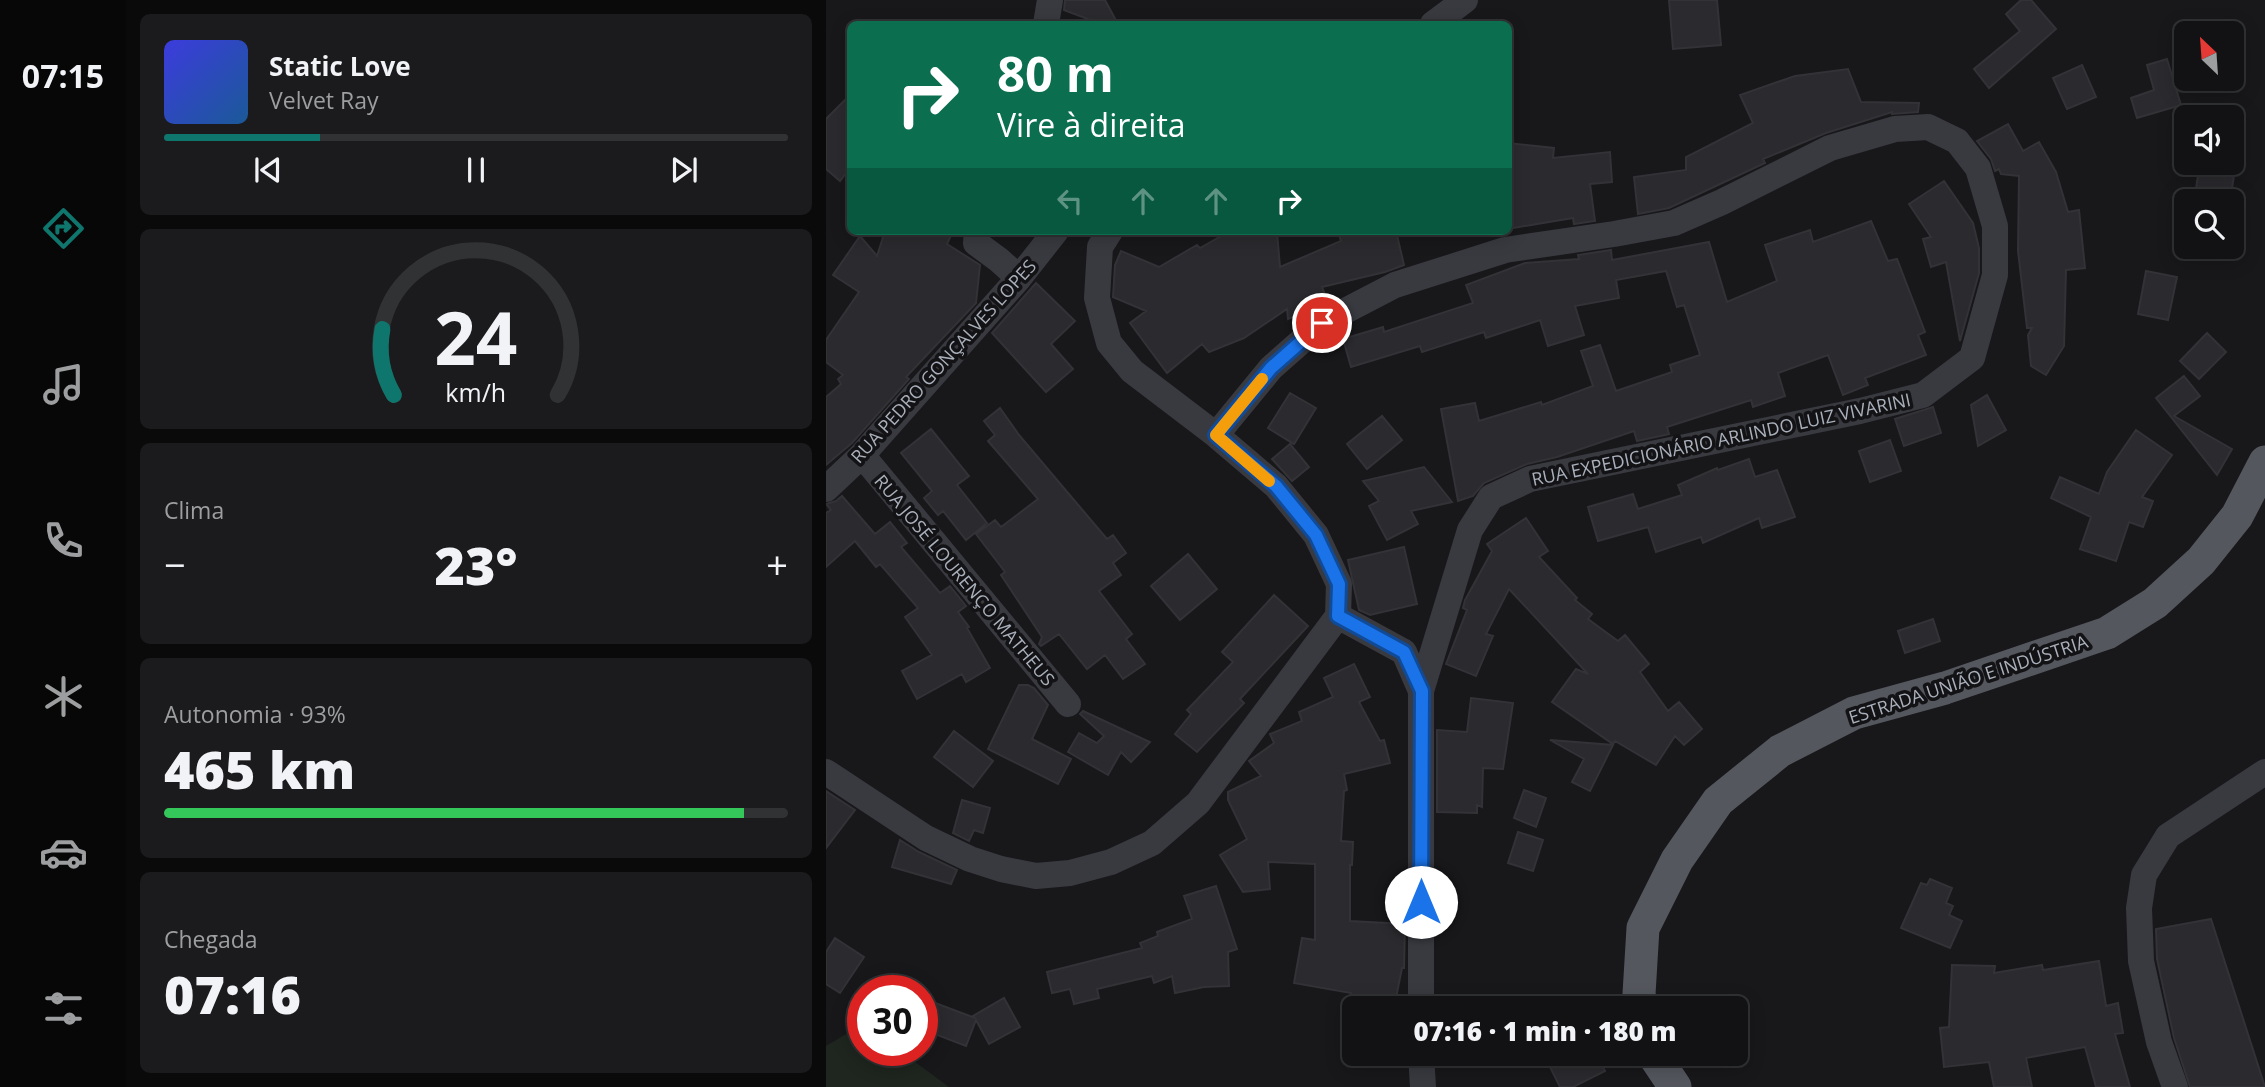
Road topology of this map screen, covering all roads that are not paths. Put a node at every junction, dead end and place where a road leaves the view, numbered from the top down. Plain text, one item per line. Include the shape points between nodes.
1 (1050, 0) edge
2 (1465, 0) edge
3 (1046, 21) edge
4 (1437, 21) edge
5 (976, 235) edge
6 (1053, 235) edge
7 (1108, 235) edge
8 (1019, 278) junction
9 (1216, 435) junction
10 (862, 455) junction
11 (2265, 462) edge
12 (826, 489) edge
13 (1338, 616) junction
14 (1422, 691) junction
15 (1068, 704) dead end
16 (826, 772) edge
17 (2265, 772) edge
18 (1421, 996) edge
19 (1639, 996) edge
20 (1422, 1066) edge
21 (1661, 1066) edge
22 (1423, 1087) edge
23 (1675, 1087) edge
24 (2175, 1087) edge

1 - 3 street
2 - 4 street
5 - 8 street via 976,243
6 - 8 street, RUA PEDRO GONÇALVES LOPES
7 - 9 street via 1100,247 1097,298 1109,342 1132,371
8 - 10 street, RUA PEDRO GONÇALVES LOPES
9 - 13 street via 1276,486 1316,535 1339,584
9 - 14 street, RUA EXPEDICIONÁRIO ARLINDO LUIZ VIVARINI via 1271,368 1322,323 1395,285 1505,250 1674,223 1830,148 1895,129 1928,128 1956,141 1971,159 1978,168 1995,226 1995,275 1972,358 1923,395 1530,480 1491,497 1470,530
10 - 12 street, RUA PEDRO GONÇALVES LOPES
10 - 15 street, RUA JOSÉ LOURENÇO MATHEUS
11 - 19 main road, ESTRADA UNIÃO E INDÚSTRIA via 2237,516 2201,561 2155,603 2107,634 1854,713 1780,751 1718,801 1677,860 1643,928
13 - 14 street via 1404,652
13 - 16 street via 1198,803 1152,843 1111,862 1036,876 1001,869 926,838
14 - 18 street
17 - 24 street via 2168,836 2144,875 2139,908 2141,961 2159,1042
20 - 22 street
21 - 23 main road

